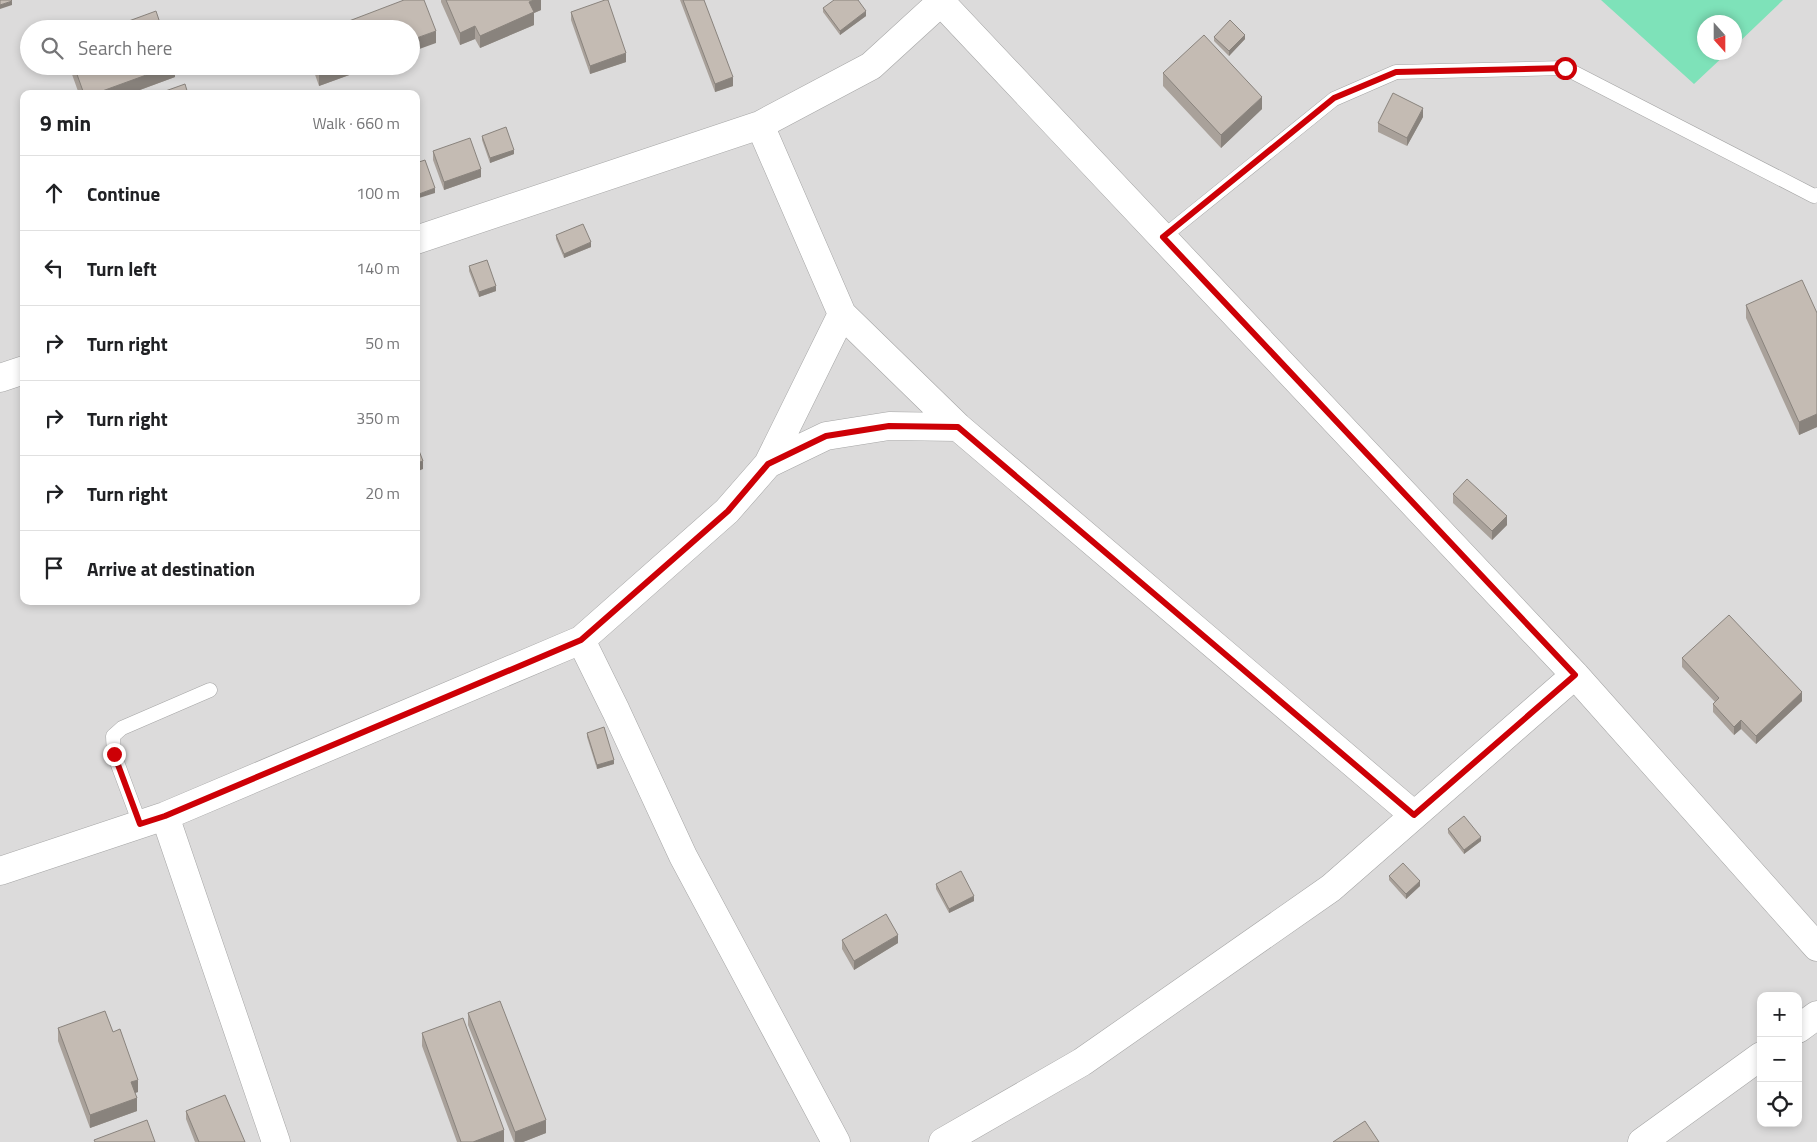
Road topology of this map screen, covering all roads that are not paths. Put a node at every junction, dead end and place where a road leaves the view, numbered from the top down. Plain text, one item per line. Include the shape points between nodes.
1 (940, 1) edge
2 (760, 125) junction
3 (1817, 195) edge
4 (1163, 237) junction
5 (420, 239) edge
6 (842, 314) junction
7 (20, 371) edge
8 (0, 378) edge
9 (958, 427) junction
10 (768, 464) junction
11 (581, 640) junction
12 (1575, 675) junction
13 (210, 690) dead end
14 (1414, 815) junction
15 (153, 820) junction
16 (0, 871) edge
17 (1817, 947) edge
18 (1817, 1015) edge
19 (1802, 1026) edge
20 (1757, 1059) edge
21 (276, 1142) edge
22 (836, 1142) edge
23 (943, 1142) edge
24 (1642, 1142) edge

1 - 2 street via 871,66
1 - 4 street
2 - 5 street
2 - 6 street
3 - 4 lane via 1565,68 1396,72 1334,98
4 - 12 street
6 - 9 street
6 - 10 street
7 - 8 street
9 - 10 street via 889,426 826,436
9 - 14 street
10 - 11 street via 728,511
11 - 15 street
11 - 22 street via 683,856
12 - 14 street
12 - 17 street
13 - 15 lane via 122,728 113,736 114,754
14 - 23 street via 1332,888 1082,1062
15 - 16 street
15 - 21 street
18 - 19 street
20 - 24 street

